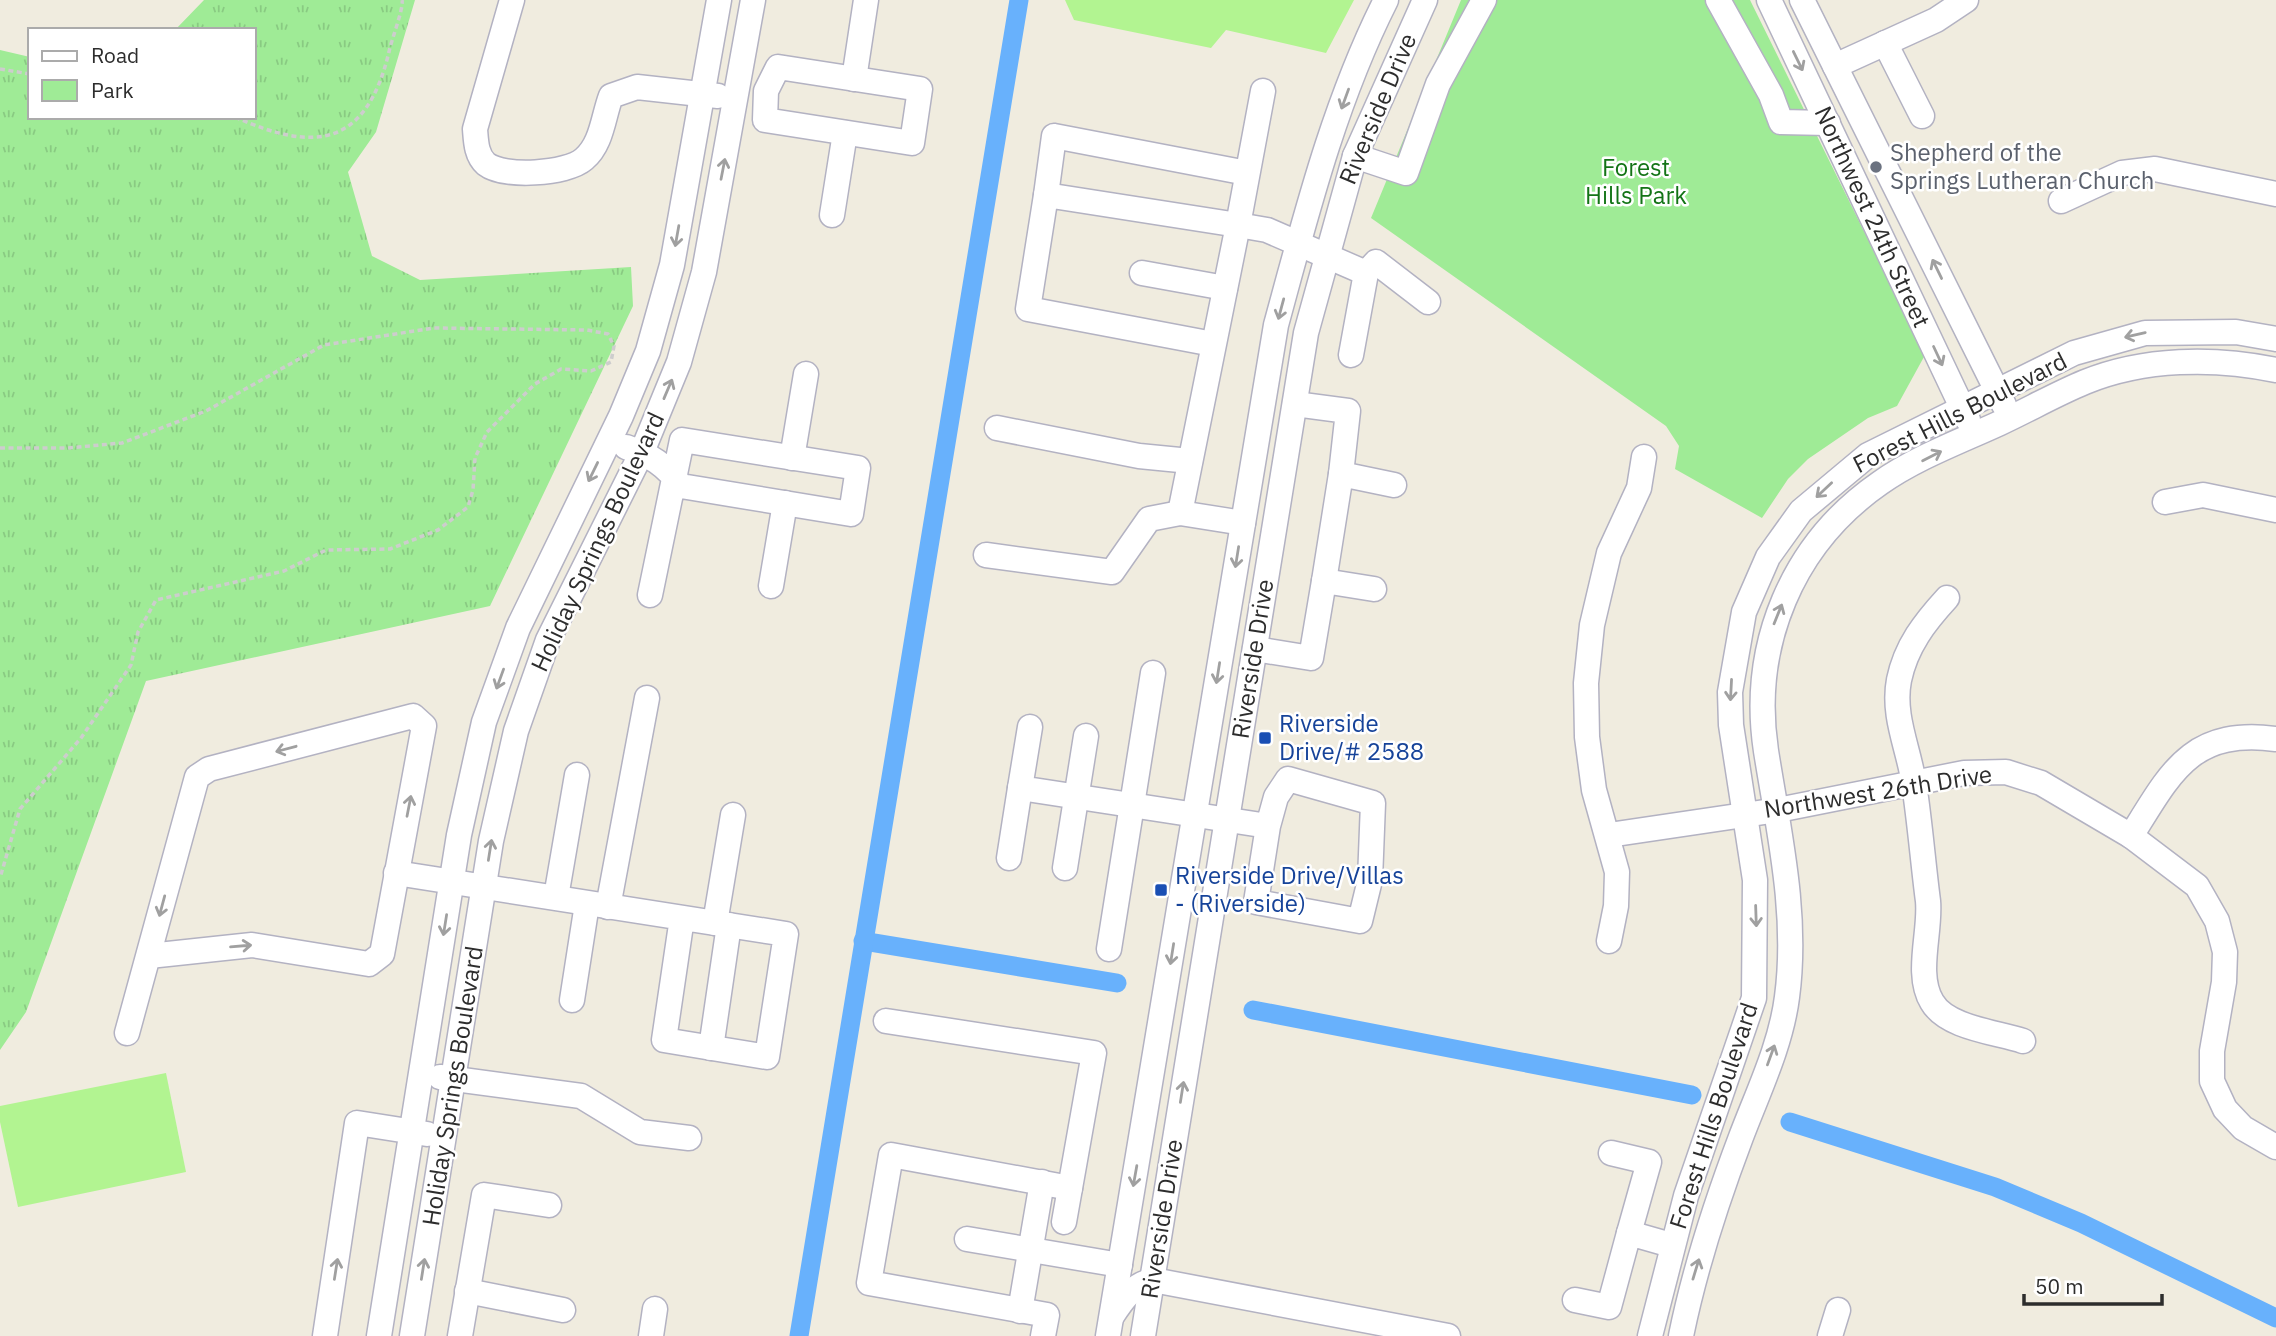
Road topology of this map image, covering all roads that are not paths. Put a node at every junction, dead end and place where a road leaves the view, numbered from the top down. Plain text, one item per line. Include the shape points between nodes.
1 (512, 0) edge
2 (719, 0) edge
3 (752, 0) edge
4 (866, 0) edge
5 (1386, 0) edge
6 (1425, 0) edge
7 (1485, 0) edge
8 (1718, 0) edge
9 (1769, 0) edge
10 (1802, 0) edge
11 (1966, 0) edge
12 (1885, 43) junction
13 (1835, 66) junction
14 (854, 79) junction
15 (766, 91) junction
16 (1263, 91) dead end
17 (737, 92) junction
18 (704, 94) junction
19 (1922, 116) dead end
20 (1828, 123) junction
21 (845, 133) junction
22 (1354, 156) junction
23 (1247, 173) junction
24 (2276, 194) edge
25 (1046, 195) junction
26 (2061, 201) dead end
27 (832, 215) dead end
28 (1238, 225) junction
29 (1298, 243) junction
30 (1326, 256) junction
31 (1142, 273) dead end
32 (1366, 273) junction
33 (1225, 288) junction
34 (1428, 302) dead end
35 (2182, 332) junction
36 (2276, 339) edge
37 (1213, 344) junction
38 (1351, 355) dead end
39 (2182, 363) junction
40 (2276, 370) edge
41 (806, 374) dead end
42 (1996, 390) junction
43 (1295, 404) junction
44 (1962, 407) junction
45 (2010, 418) junction
46 (997, 428) dead end
47 (1975, 435) junction
48 (609, 441) junction
49 (642, 452) junction
50 (1644, 457) dead end
51 (792, 458) junction
52 (1190, 461) junction
53 (1341, 474) junction
54 (673, 475) junction
55 (1394, 485) dead end
56 (2165, 502) dead end
57 (785, 503) junction
58 (2276, 510) edge
59 (1801, 511) junction
60 (1180, 513) junction
61 (1243, 523) junction
62 (1825, 530) junction
63 (986, 555) dead end
64 (1324, 581) junction
65 (771, 586) dead end
66 (1374, 589) dead end
67 (650, 595) dead end
68 (1947, 598) dead end
69 (1255, 649) junction
70 (1153, 673) dead end
71 (647, 698) dead end
72 (1030, 727) dead end
73 (1086, 737) dead end
74 (2276, 739) edge
75 (577, 775) dead end
76 (1914, 783) junction
77 (1020, 788) junction
78 (1076, 797) junction
79 (1132, 805) junction
80 (1778, 810) junction
81 (1746, 813) junction
82 (1195, 814) junction
83 (733, 815) dead end
84 (1227, 818) junction
85 (1268, 825) junction
86 (1609, 835) junction
87 (2131, 836) junction
88 (1009, 858) dead end
89 (1065, 867) dead end
90 (396, 873) junction
91 (452, 881) junction
92 (484, 885) junction
93 (556, 897) junction
94 (598, 905) junction
95 (682, 918) junction
96 (722, 924) junction
97 (1608, 941) dead end
98 (1109, 949) dead end
99 (149, 956) junction
100 (572, 1000) dead end
101 (886, 1021) dead end
102 (127, 1033) dead end
103 (2023, 1041) dead end
104 (711, 1048) junction
105 (422, 1074) junction
106 (454, 1080) junction
107 (1722, 1095) junction
108 (1752, 1108) junction
109 (413, 1131) junction
110 (445, 1138) junction
111 (690, 1138) dead end
112 (2276, 1147) edge
113 (1611, 1153) dead end
114 (1042, 1181) junction
115 (1070, 1188) junction
116 (549, 1205) dead end
117 (1064, 1222) dead end
118 (1126, 1231) junction
119 (1629, 1233) junction
120 (967, 1238) dead end
121 (1671, 1245) junction
122 (1031, 1250) junction
123 (1120, 1265) junction
124 (1153, 1280) junction
125 (467, 1292) junction
126 (1575, 1300) dead end
127 (655, 1309) dead end
128 (563, 1310) dead end
129 (1838, 1310) dead end
130 (1020, 1311) junction
131 (1110, 1326) edge
132 (1398, 1331) edge
133 (325, 1336) edge
134 (379, 1336) edge
135 (412, 1336) edge
136 (460, 1336) edge
137 (651, 1336) edge
138 (1043, 1336) edge
139 (1143, 1336) edge
140 (1448, 1336) edge
141 (1650, 1336) edge
142 (1681, 1336) edge
143 (1830, 1336) edge

1 - 18 street via 475,129 476,148 485,164 508,173 559,169 582,161 596,146 611,96 637,87
2 - 18 street, Holiday Springs Boulevard
3 - 17 street, Holiday Springs Boulevard
4 - 14 street
5 -> 29 street, Riverside Drive via 1368,35 1316,174
6 - 22 street, Riverside Drive
7 - 22 street via 1438,84 1406,173
8 - 20 street via 1771,95 1781,122
9 -> 20 street, Northwest 24th Street
10 - 13 street, Northwest 24th Street
11 - 12 street via 1936,20
12 - 13 street
12 - 19 street
42 -> 13 street, Northwest 24th Street
14 - 15 street via 779,67
14 - 21 street via 920,89 912,143
15 - 17 street
15 - 21 street via 765,120
16 - 23 street
17 - 18 street
49 -> 17 street, Holiday Springs Boulevard via 679,362 704,272
18 -> 48 street, Holiday Springs Boulevard via 672,265 648,351
20 -> 44 street, Northwest 24th Street
21 - 27 street
22 - 30 street, Riverside Drive
23 - 25 street via 1054,136
23 - 28 street
24 - 26 street via 2155,169 2122,173
25 - 28 street
25 - 37 street via 1028,309
28 - 29 street via 1267,230
28 - 33 street
29 - 30 street
29 -> 61 street, Riverside Drive via 1276,325
30 - 32 street
30 - 43 street, Riverside Drive via 1306,333
31 - 33 street
32 - 34 street via 1376,262
32 - 38 street
33 - 37 street
35 - 36 street, Forest Hills Boulevard via 2236,331
35 - 39 street
35 -> 42 street, Forest Hills Boulevard via 2145,332 2112,341 2074,353
37 - 52 street
39 - 40 street, Forest Hills Boulevard via 2238,362
39 - 45 street, Forest Hills Boulevard via 2157,363 2086,382
41 - 51 street
42 - 44 street, Forest Hills Boulevard
42 - 45 street, Northwest 24th Street
43 - 53 street via 1349,403
43 - 69 street, Riverside Drive
44 - 47 street, Northwest 24th Street
44 -> 59 street, Forest Hills Boulevard via 1868,455
45 - 47 street, Forest Hills Boulevard
46 - 52 street via 1139,456
62 -> 47 street, Forest Hills Boulevard via 1883,481
48 - 49 street
48 -> 91 street, Holiday Springs Boulevard via 518,628 484,722
49 - 54 street
92 -> 49 street, Holiday Springs Boulevard via 516,731 548,640
50 - 86 street via 1639,488 1609,553 1592,625 1586,683 1594,790
51 - 54 street via 682,440
51 - 57 street via 858,468 850,514
52 - 60 street
53 - 55 street
53 - 64 street
54 - 57 street via 681,486
54 - 67 street
56 - 58 street via 2203,495
57 - 65 street
59 - 62 street
59 -> 81 street, Forest Hills Boulevard via 1768,557 1744,612 1735,652 1731,725
60 - 61 street
60 - 63 street via 1150,519 1112,572
61 -> 82 street, Riverside Drive
80 -> 62 street, Forest Hills Boulevard via 1762,714 1763,671 1776,615 1806,554
64 - 66 street
64 - 69 street via 1311,658
68 - 76 street via 1921,627 1899,680 1897,711
69 - 84 street, Riverside Drive
70 - 79 street
71 - 94 street
72 - 77 street
73 - 78 street
74 - 87 street via 2245,735 2206,745 2171,773
75 - 93 street
76 - 80 street, Northwest 26th Drive
76 - 87 street, Northwest 26th Drive via 2006,772 2042,783
76 - 103 street via 1928,907 1925,986 1932,1003 1949,1018
77 - 78 street
77 - 88 street
78 - 79 street
78 - 89 street
79 - 82 street
79 - 98 street
80 - 81 street, Northwest 26th Drive
108 -> 80 street, Forest Hills Boulevard via 1787,1001 1792,951
81 - 86 street, Northwest 26th Drive
81 -> 107 street, Forest Hills Boulevard via 1755,880 1754,998
82 - 84 street
82 -> 118 street, Riverside Drive
83 - 96 street
84 - 85 street
124 -> 84 street, Riverside Drive
85 - 85 street via 1255,902 1360,921 1370,880 1373,803 1288,779 1276,797
86 - 97 street via 1618,872
87 - 112 street, Northwest 26th Drive via 2197,886 2217,921 2225,952 2211,1051 2212,1081 2225,1109 2243,1128
90 - 91 street
99 -> 90 street via 251,945 369,964 382,954
90 -> 99 street via 424,726 413,716 209,769 197,777
91 - 92 street
91 -> 105 street, Holiday Springs Boulevard
92 - 93 street
92 - 106 street, Holiday Springs Boulevard
93 - 94 street
94 - 95 street
94 - 100 street
95 - 96 street
95 - 104 street via 664,1040
96 - 104 street
96 - 104 street via 786,934 766,1057
99 - 102 street
101 - 115 street via 1094,1053
105 - 106 street
105 - 109 street, Holiday Springs Boulevard
106 - 110 street, Holiday Springs Boulevard
106 - 111 street via 581,1096 640,1132
107 - 108 street
107 - 121 street, Forest Hills Boulevard
142 -> 108 street, Forest Hills Boulevard via 1696,1268
109 - 110 street
133 -> 109 street via 357,1123
109 - 134 street, Holiday Springs Boulevard
135 -> 110 street, Holiday Springs Boulevard
113 - 119 street via 1648,1162
114 - 115 street
114 - 122 street
114 - 130 street via 891,1156 869,1283
115 - 117 street
116 - 125 street via 484,1195
118 - 123 street, Riverside Drive
118 - 124 street
119 - 121 street
119 - 126 street via 1609,1307
120 - 122 street
121 - 141 street, Forest Hills Boulevard
122 - 123 street
122 - 130 street
123 - 131 street, Riverside Drive
124 - 131 street via 1130,1293
124 - 132 street
124 - 139 street, Riverside Drive
125 - 128 street
125 - 136 street
127 - 137 street
129 - 143 street
130 - 138 street via 1047,1315
132 - 140 street

